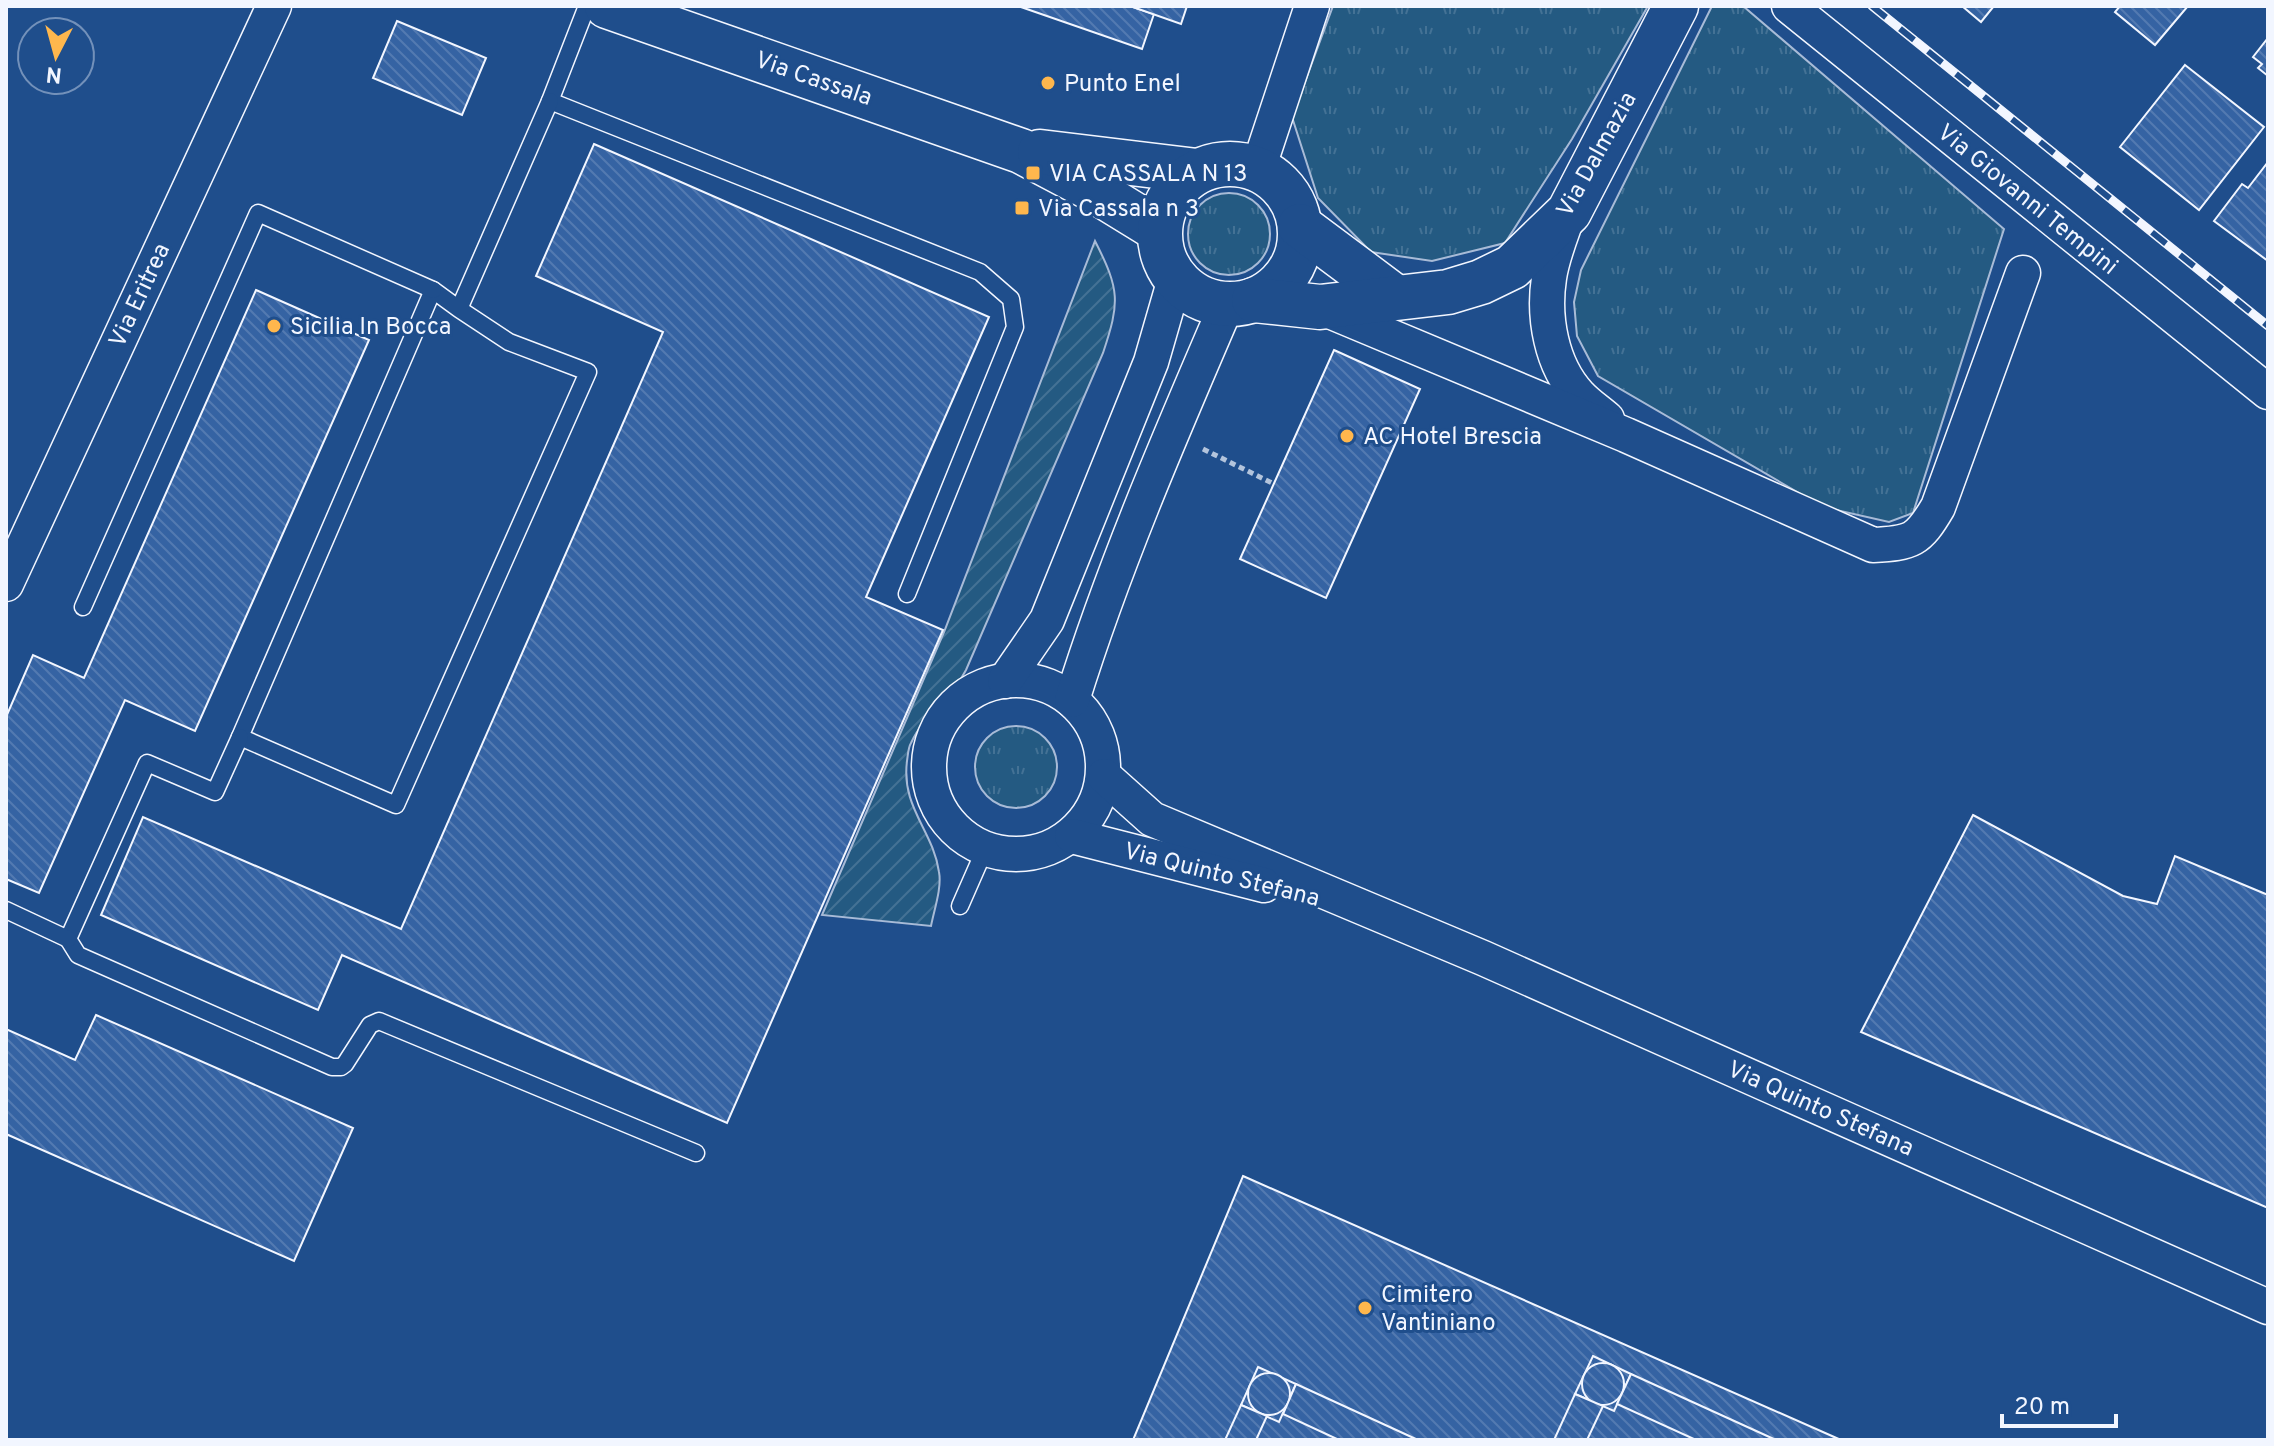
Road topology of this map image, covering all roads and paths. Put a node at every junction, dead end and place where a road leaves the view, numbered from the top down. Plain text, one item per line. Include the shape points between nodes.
1 (274, 6) edge
2 (587, 6) edge
3 (607, 6) edge
4 (1312, 6) edge
5 (1676, 6) edge
6 (1789, 6) edge
7 (550, 101) junction
8 (1021, 151) junction
9 (1258, 169) junction
10 (1197, 171) junction
11 (1569, 212) junction
12 (1300, 226) junction
13 (1159, 230) junction
14 (2023, 273) dead end
15 (1175, 279) junction
16 (433, 290) junction
17 (1395, 297) junction
18 (1240, 302) junction
19 (1320, 307) junction
20 (459, 309) junction
21 (2268, 392) edge
22 (1626, 435) junction
23 (1203, 448) dead end
24 (1274, 484) dead end
25 (6, 584) edge
26 (907, 594) dead end
27 (83, 607) dead end
28 (1005, 681) junction
29 (1072, 700) junction
30 (240, 737) junction
31 (1104, 776) junction
32 (1072, 836) junction
33 (985, 849) junction
34 (960, 906) dead end
35 (6, 910) edge
36 (1373, 913) junction
37 (68, 939) junction
38 (696, 1153) dead end
39 (2268, 1307) edge

1 - 25 street, Via Eritrea
2 - 7 lane
3 - 8 main road, Via Cassala
4 - 9 street
5 - 11 main road, Via Dalmazia
6 - 21 street, Via Giovanni Tempini
7 - 20 lane
7 - 26 lane via 980,272 1011,299 1015,327
8 - 10 main road, Via Cassala
8 - 13 main road, Via Cassala
9 - 10 main road, Via Cassala via 1227,164
9 - 12 main road via 1293,203
10 - 13 main road via 1164,206
11 - 17 main road, Via Dalmazia via 1512,267 1448,292
11 - 22 street via 1549,276 1551,342 1578,394
12 - 17 main road
12 - 18 main road via 1290,271 1274,289
13 - 15 main road via 1162,256
14 - 22 street via 1938,507 1924,532 1900,544 1873,545
15 - 18 main road via 1198,297
15 - 28 street via 1151,362 1047,620
16 - 20 lane
16 - 27 lane via 258,213
16 - 30 lane
17 - 19 main road, Via Dalmazia
18 - 19 main road, Via Dalmazia
18 - 29 street via 1123,555
19 - 22 street
20 - 30 lane via 509,342 588,372 396,805
23 - 24 path
28 - 29 street via 1041,683
28 - 33 street via 977,689 954,706 938,729 930,757 931,786 941,812 960,835
29 - 31 street via 1091,721 1102,748
30 - 37 lane via 215,792 147,763
31 - 32 street via 1094,809
31 - 36 street, Via Quinto Stefana via 1152,819
32 - 33 street via 1030,854
32 - 36 street, Via Quinto Stefana
33 - 34 lane
35 - 37 lane
36 - 39 street, Via Quinto Stefana
37 - 38 lane via 86,959 332,1067 345,1064 370,1025 379,1021

